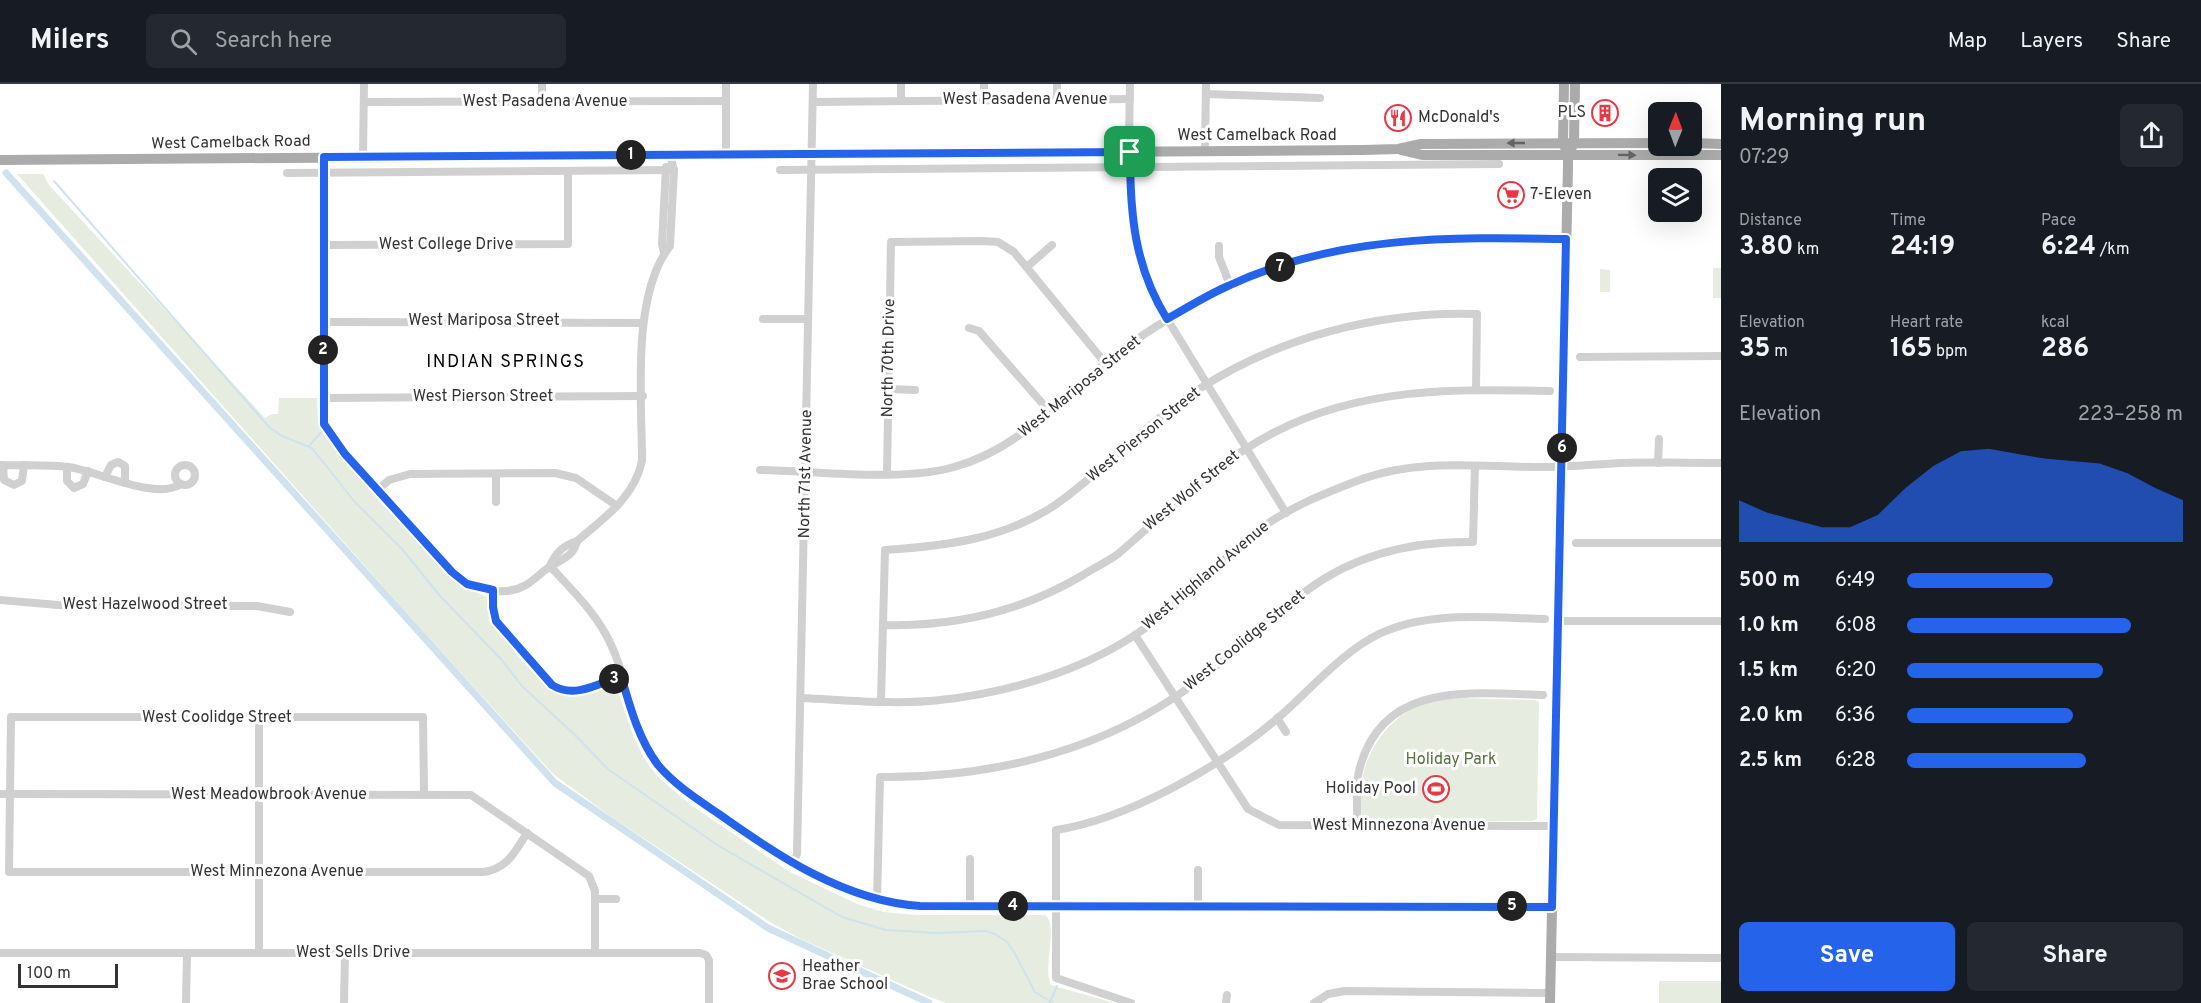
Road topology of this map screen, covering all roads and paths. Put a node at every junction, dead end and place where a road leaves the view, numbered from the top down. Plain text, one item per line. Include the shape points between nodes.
1 (364, 84) edge
2 (542, 84) edge
3 (726, 84) edge
4 (813, 84) edge
5 (901, 84) edge
6 (984, 84) edge
7 (1057, 84) edge
8 (1130, 84) edge
9 (1206, 84) edge
10 (1564, 84) edge
11 (1575, 84) edge
12 (1206, 94) junction
13 (1320, 98) dead end
14 (1130, 99) junction
15 (984, 100) junction
16 (1057, 100) junction
17 (726, 101) junction
18 (901, 101) junction
19 (364, 102) junction
20 (542, 102) junction
21 (813, 102) junction
22 (1568, 143) junction
23 (1648, 143) edge
24 (1702, 143) edge
25 (1721, 144) edge
26 (1398, 150) junction
27 (1205, 151) junction
28 (1130, 152) junction
29 (726, 154) junction
30 (812, 154) junction
31 (1568, 154) junction
32 (670, 155) junction
33 (1721, 155) edge
34 (324, 157) junction
35 (363, 157) junction
36 (0, 160) edge
37 (1499, 164) dead end
38 (1130, 167) junction
39 (670, 170) junction
40 (780, 170) dead end
41 (812, 170) junction
42 (568, 171) junction
43 (324, 172) junction
44 (287, 173) dead end
45 (1566, 239) junction
46 (324, 245) junction
47 (1052, 245) dead end
48 (1219, 246) dead end
49 (1028, 266) junction
50 (1230, 285) junction
51 (763, 319) dead end
52 (1167, 319) junction
53 (808, 320) junction
54 (324, 322) junction
55 (644, 323) junction
56 (969, 328) dead end
57 (1721, 356) edge
58 (1580, 357) dead end
59 (1105, 363) junction
60 (1207, 384) junction
61 (1476, 389) junction
62 (889, 390) junction
63 (915, 390) dead end
64 (1550, 391) dead end
65 (643, 396) junction
66 (322, 398) junction
67 (1049, 411) junction
68 (1659, 439) dead end
69 (1245, 448) junction
70 (1658, 463) junction
71 (1721, 464) edge
72 (2, 465) edge
73 (24, 465) junction
74 (1562, 465) junction
75 (1475, 466) junction
76 (67, 467) junction
77 (760, 470) dead end
78 (88, 471) junction
79 (806, 471) junction
80 (887, 473) junction
81 (496, 474) junction
82 (105, 477) junction
83 (125, 483) junction
84 (181, 484) dead end
85 (378, 490) junction
86 (496, 502) dead end
87 (617, 506) junction
88 (1286, 513) junction
89 (1576, 543) dead end
90 (1721, 543) edge
91 (550, 566) junction
92 (493, 590) junction
93 (0, 600) edge
94 (290, 612) dead end
95 (1545, 619) dead end
96 (1558, 621) junction
97 (1721, 621) edge
98 (884, 625) junction
99 (1135, 635) junction
100 (621, 676) junction
101 (1543, 695) dead end
102 (801, 698) junction
103 (1174, 698) junction
104 (881, 700) junction
105 (259, 718) junction
106 (1277, 718) junction
107 (1286, 732) dead end
108 (1217, 762) junction
109 (424, 794) junction
110 (0, 795) edge
111 (10, 795) junction
112 (259, 795) junction
113 (1357, 826) junction
114 (1553, 826) junction
115 (526, 833) junction
116 (970, 859) dead end
117 (793, 863) junction
118 (1198, 870) dead end
119 (258, 872) junction
120 (615, 898) dead end
121 (595, 899) junction
122 (877, 900) junction
123 (970, 906) junction
124 (1056, 906) junction
125 (1197, 906) junction
126 (1552, 907) junction
127 (0, 953) edge
128 (187, 953) junction
129 (259, 953) junction
130 (345, 953) junction
131 (595, 953) junction
132 (1551, 957) junction
133 (1721, 958) edge
134 (1550, 998) edge
135 (186, 1003) edge
136 (344, 1003) edge
137 (709, 1003) edge
138 (1131, 1003) edge
139 (1314, 1003) edge

1 - 19 street
2 - 20 street
3 - 17 street
4 - 21 street, North 71st Avenue
5 - 18 street
6 - 15 street
7 - 16 street
8 - 14 street
9 - 12 street
10 - 22 main road
11 - 22 main road
12 - 13 street
12 - 27 street
14 - 16 street, West Pasadena Avenue
14 - 28 street
15 - 16 street, West Pasadena Avenue
15 - 18 street, West Pasadena Avenue
17 - 20 street, West Pasadena Avenue
17 - 29 street
18 - 21 street, West Pasadena Avenue
19 - 20 street, West Pasadena Avenue
19 - 35 street
21 - 30 street, North 71st Avenue
22 - 23 main road, West Camelback Road
22 -> 26 main road, West Camelback Road via 1421,144
22 - 31 main road
24 - 25 main road
26 - 27 main road, West Camelback Road
26 - 31 main road, West Camelback Road via 1422,155
27 - 28 main road, West Camelback Road
28 - 30 main road, West Camelback Road
28 - 38 street
29 - 30 main road, West Camelback Road
29 - 32 main road, West Camelback Road
30 - 41 street, North 71st Avenue
31 -> 33 main road, West Camelback Road
31 - 45 main road
32 - 35 main road, West Camelback Road
32 - 39 street
34 - 35 main road, West Camelback Road
34 - 36 main road, West Camelback Road
34 - 43 street
37 - 38 street, West Camelback Road
38 - 41 street, West Camelback Road
38 - 52 street via 1136,246 1146,281
39 - 42 street, West Camelback Road
39 - 55 street via 670,246 650,290
40 - 41 street, West Camelback Road
41 - 53 street, North 71st Avenue
42 - 43 street, West Camelback Road
42 - 46 street, West College Drive via 568,244
43 - 44 street, West Camelback Road
43 - 46 street
45 - 50 street, West Mariposa Street via 1397,241 1316,256
45 - 74 main road
46 - 54 street
47 - 49 street
48 - 50 street
49 - 59 street
49 - 62 street, North 70th Drive via 998,242 891,242
50 - 52 street, West Mariposa Street
51 - 53 street
52 - 59 street, West Mariposa Street
52 - 60 street
53 - 79 street, North 71st Avenue
54 - 55 street, West Mariposa Street
54 - 66 street
55 - 65 street
56 - 67 street via 979,331
57 - 58 street
59 - 67 street, West Mariposa Street
60 - 61 street, West Pierson Street via 1269,353 1328,332 1395,319 1477,314
60 - 69 street
60 - 98 street, West Pierson Street via 1162,416 1081,486 1031,518 980,538 926,548 885,550
61 - 64 street, West Wolf Street
61 - 69 street, West Wolf Street via 1366,399 1308,417
62 - 63 street
62 - 80 street, North 70th Drive
65 - 66 street, West Pierson Street
65 - 87 street via 642,460 637,482
66 - 85 street via 326,428
67 - 80 street, West Mariposa Street via 1014,441 987,456 943,470
68 - 70 street
69 - 88 street
69 - 98 street, West Wolf Street via 1196,484 1116,555 1060,588 1024,604 969,620
70 - 71 street, West Highland Avenue
70 - 74 street, West Highland Avenue
72 - 73 street
72 - 73 street via 4,480 14,485 22,481
73 - 76 street
74 - 75 street, West Highland Avenue
74 - 96 main road
75 - 88 street, West Highland Avenue via 1400,469 1332,490
75 - 103 street, West Coolidge Street via 1473,542 1407,546 1337,571 1304,592 1222,663
76 - 78 street
76 - 78 street via 67,481 74,488 83,484
77 - 79 street, West Mariposa Street
78 - 82 street
79 - 80 street, West Mariposa Street
79 - 102 street, North 71st Avenue
81 - 85 street via 410,474 389,480
81 - 86 street
81 - 87 street via 565,474
82 - 83 street
82 - 83 street via 111,465 123,464 127,472
83 - 84 street via 170,488
85 - 92 street via 460,580
87 - 91 street via 578,541 563,562
88 - 99 street, West Highland Avenue via 1256,532
89 - 90 street
91 - 92 street via 525,585
91 - 100 street via 605,633
92 - 100 street via 496,621 552,685 576,691
93 - 94 street, West Hazelwood Street via 58,605 257,606
95 - 106 street via 1420,620 1378,634 1323,675
96 - 97 street
96 - 114 main road
98 - 104 street
99 - 103 street
99 - 104 street, West Highland Avenue via 1085,661 1026,683 940,700
100 - 117 street via 638,727 667,774 748,835
101 - 113 street via 1453,694 1422,699 1396,713 1368,748 1359,772
102 - 104 street, West Highland Avenue
102 - 117 street, North 71st Avenue via 797,855
103 - 108 street
103 - 122 street, West Coolidge Street via 1114,730 1039,758 953,774 880,777
105 - 109 street, West Coolidge Street via 423,717
105 - 111 street, West Coolidge Street via 11,717
105 - 112 street
106 - 107 street
106 - 108 street
108 - 113 street, West Minnezona Avenue via 1248,809 1279,825
108 - 124 street via 1110,815 1056,830
109 - 112 street, West Meadowbrook Avenue
109 - 115 street, West Meadowbrook Avenue via 471,795
110 - 111 street, West Meadowbrook Avenue
111 - 112 street, West Meadowbrook Avenue
111 - 119 street, West Minnezona Avenue via 9,872
112 - 119 street
113 - 114 street, West Minnezona Avenue
114 - 126 main road
115 - 119 street, West Minnezona Avenue via 511,860 492,871
115 - 121 street, West Meadowbrook Avenue via 582,868 593,883
116 - 123 street
117 - 122 street
118 - 125 street
119 - 129 street
120 - 121 street
121 - 131 street
122 - 123 street via 920,906
123 - 124 street
124 - 125 street
124 - 138 street via 1056,978
125 - 126 street
126 - 132 main road
127 - 128 street, West Sells Drive
128 - 129 street, West Sells Drive
128 - 135 street
129 - 130 street, West Sells Drive
130 - 131 street, West Sells Drive
130 - 136 street
131 - 137 street, West Sells Drive via 706,955
132 - 133 street
132 - 134 main road
134 - 139 street via 1345,991 1328,994

